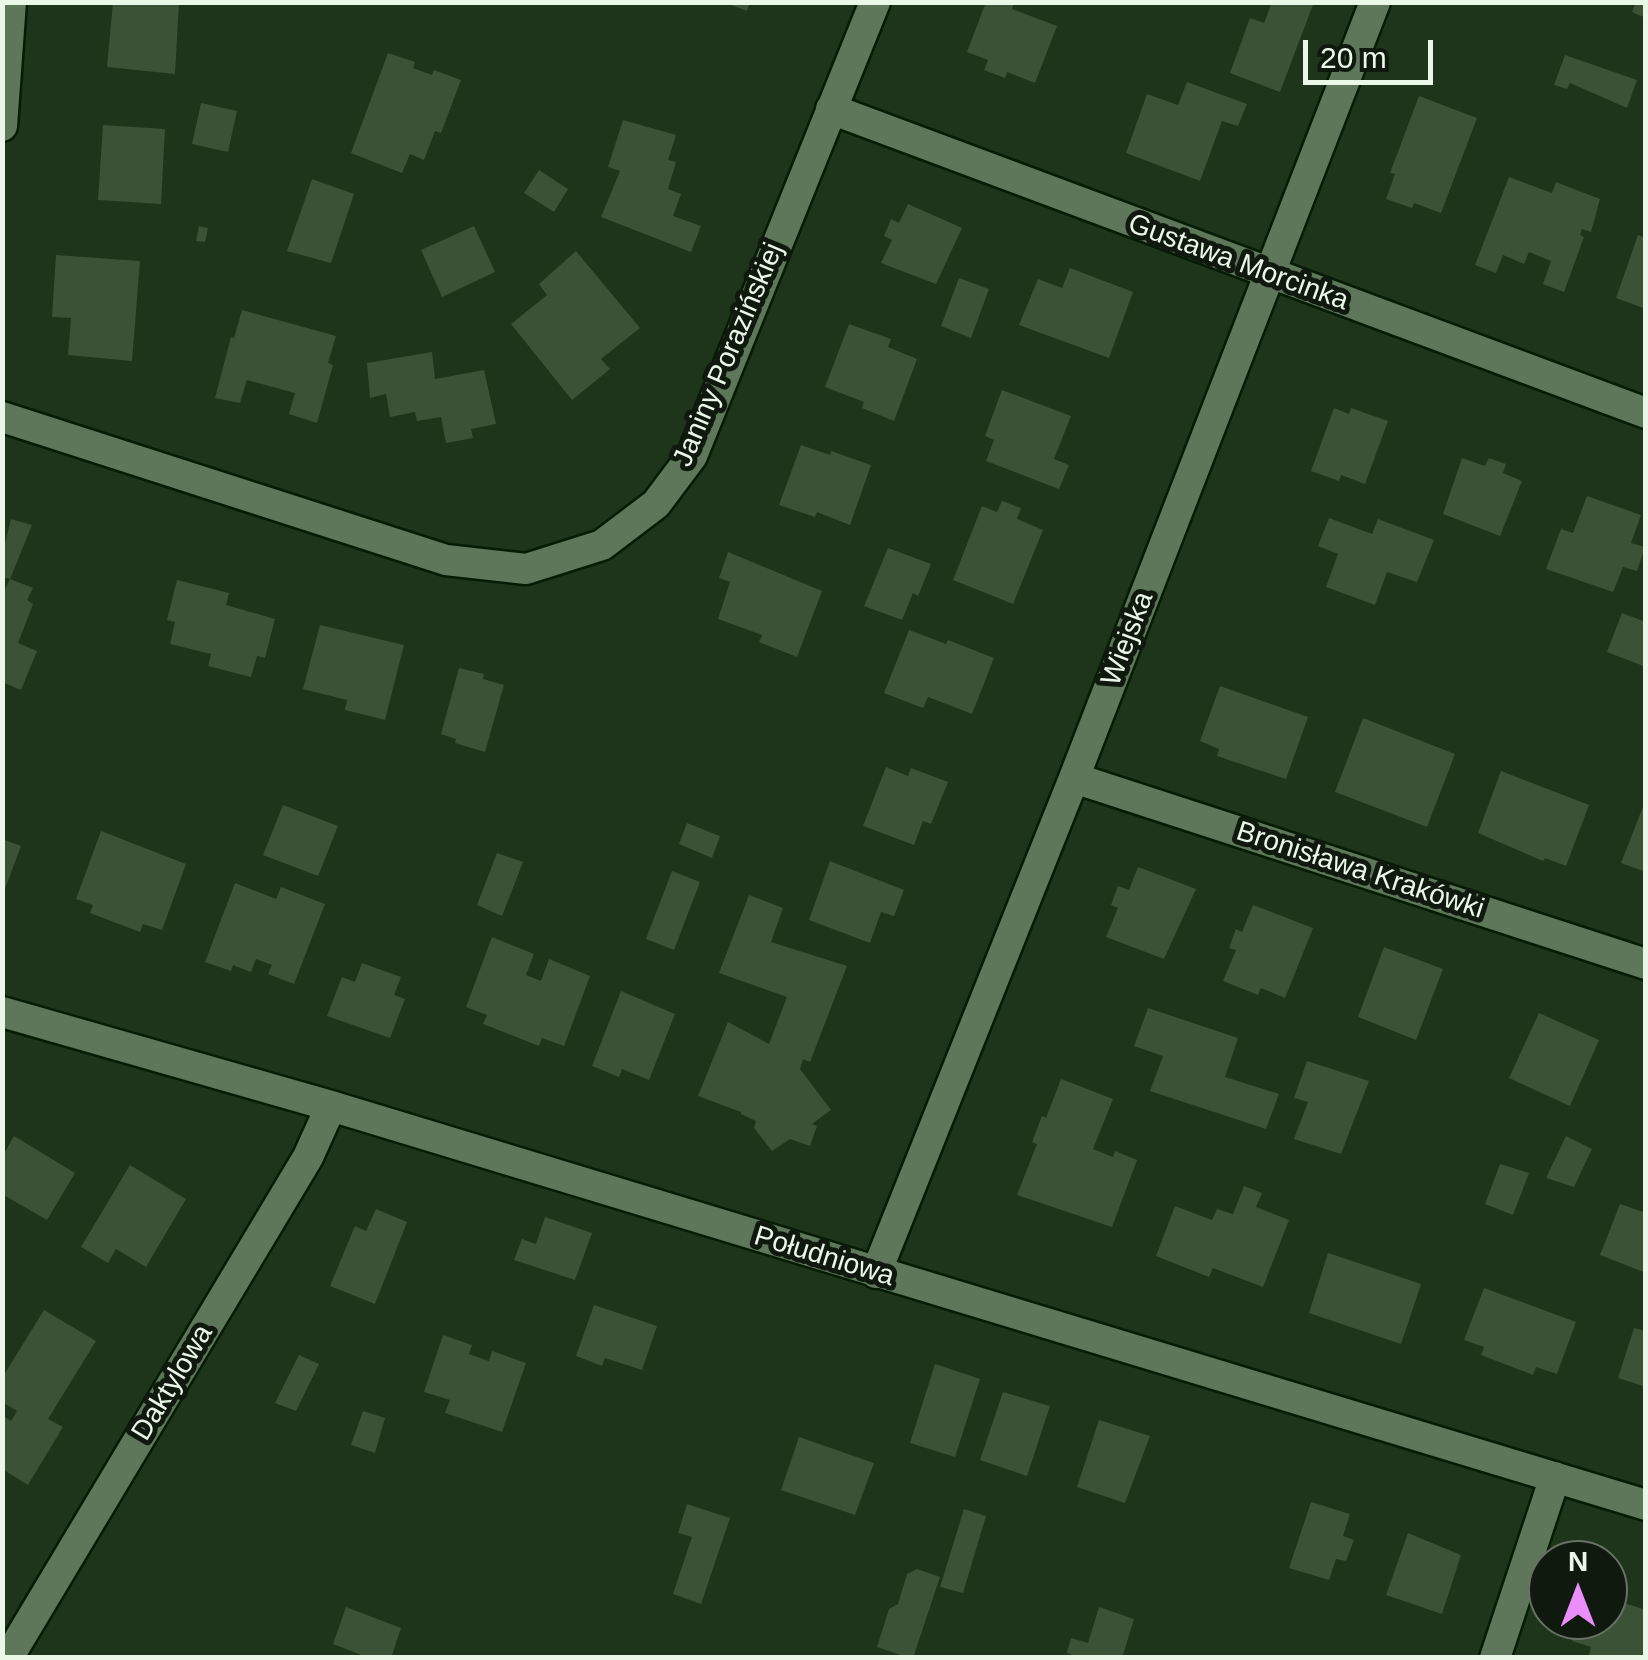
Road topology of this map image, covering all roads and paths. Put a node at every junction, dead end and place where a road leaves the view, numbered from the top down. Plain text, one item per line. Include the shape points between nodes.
1 (11, 2) edge
2 (875, 2) edge
3 (1375, 2) edge
4 (831, 110) junction
5 (2, 126) edge
6 (1268, 275) junction
7 (1646, 413) edge
8 (2, 416) edge
9 (1074, 778) junction
10 (1646, 964) edge
11 (2, 1012) edge
12 (332, 1106) junction
13 (876, 1273) junction
14 (1555, 1477) junction
15 (1646, 1505) edge
16 (8, 1658) edge
17 (1496, 1658) edge

1 - 5 street
2 - 4 street, Janiny Porazińskiej
3 - 6 street, Wiejska
4 - 6 street, Gustawa Morcinka
4 - 8 street, Janiny Porazińskiej via 692,456 656,504 602,545 568,558 526,569 446,560
6 - 7 street, Gustawa Morcinka
6 - 9 street, Wiejska
9 - 10 street, Bronisława Krakówki
9 - 13 street, Wiejska
11 - 12 street, Południowa
12 - 13 street, Południowa
12 - 16 street, Daktylowa
13 - 14 street, Południowa
14 - 15 street, Południowa
14 - 17 street

